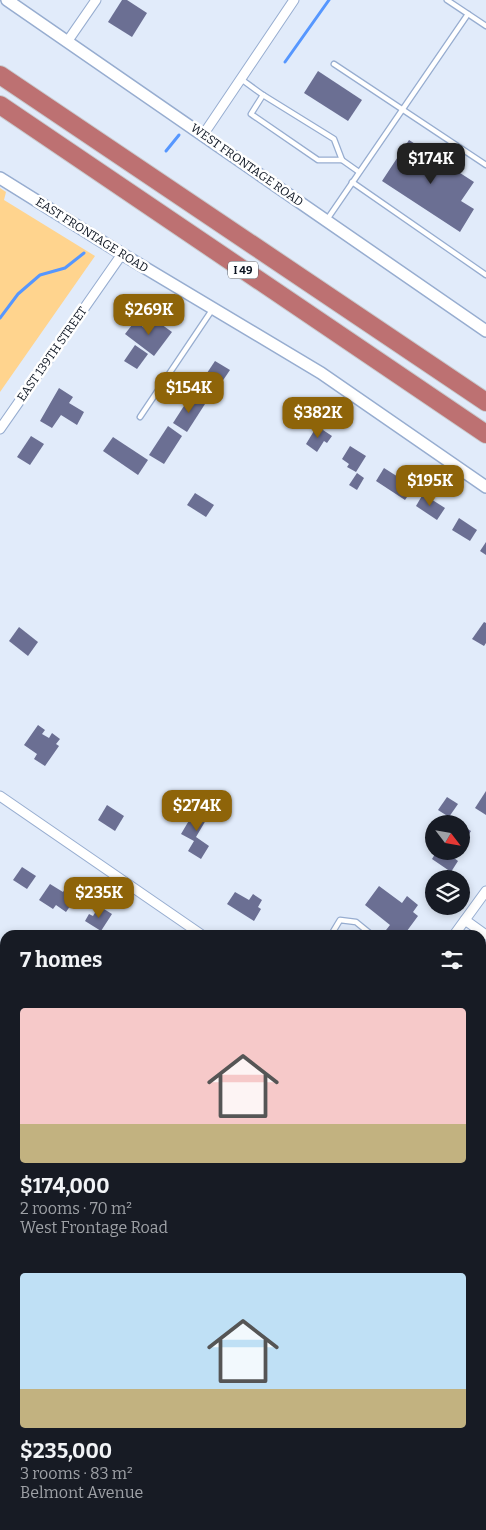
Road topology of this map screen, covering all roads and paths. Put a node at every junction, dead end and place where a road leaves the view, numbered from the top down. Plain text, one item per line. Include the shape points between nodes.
1 (7, 0) edge
2 (96, 0) edge
3 (294, 0) edge
4 (447, 0) edge
5 (468, 14) junction
6 (486, 26) edge
7 (67, 42) junction
8 (334, 64) dead end
9 (0, 75) edge
10 (242, 79) junction
11 (263, 95) junction
12 (0, 105) edge
13 (402, 109) junction
14 (203, 135) junction
15 (342, 160) junction
16 (486, 165) edge
17 (359, 172) junction
18 (0, 178) edge
19 (352, 182) junction
20 (326, 221) junction
21 (122, 254) junction
22 (486, 275) edge
23 (212, 309) junction
24 (486, 331) edge
25 (486, 402) edge
26 (140, 417) dead end
27 (0, 429) edge
28 (486, 434) edge
29 (486, 487) edge
30 (0, 796) edge
31 (486, 891) edge
32 (465, 920) junction
33 (195, 930) edge
34 (333, 930) edge
35 (366, 930) edge
36 (458, 930) edge
37 (479, 930) edge

1 - 7 street, WEST FRONTAGE ROAD
2 - 7 street
3 - 10 street
4 - 5 lane
5 - 6 lane
5 - 13 lane
7 - 14 street, WEST FRONTAGE ROAD
8 - 13 lane
9 - 25 highway, I 49
10 - 11 lane
10 - 14 street
11 - 15 lane via 334,139
11 - 15 lane via 251,114 318,160
12 - 28 highway, I 49
13 - 16 lane
13 - 17 lane
14 - 20 street, WEST FRONTAGE ROAD
15 - 17 lane
17 - 19 lane
18 - 21 street, EAST FRONTAGE ROAD
19 - 20 lane
19 - 22 lane
20 - 24 street, WEST FRONTAGE ROAD
21 - 23 street, EAST FRONTAGE ROAD
21 - 27 street, EAST 139TH STREET
23 - 26 lane
23 - 29 street, EAST FRONTAGE ROAD via 321,374
30 - 33 street
31 - 32 street
32 - 36 street
32 - 37 street
34 - 35 lane via 340,920 356,922

